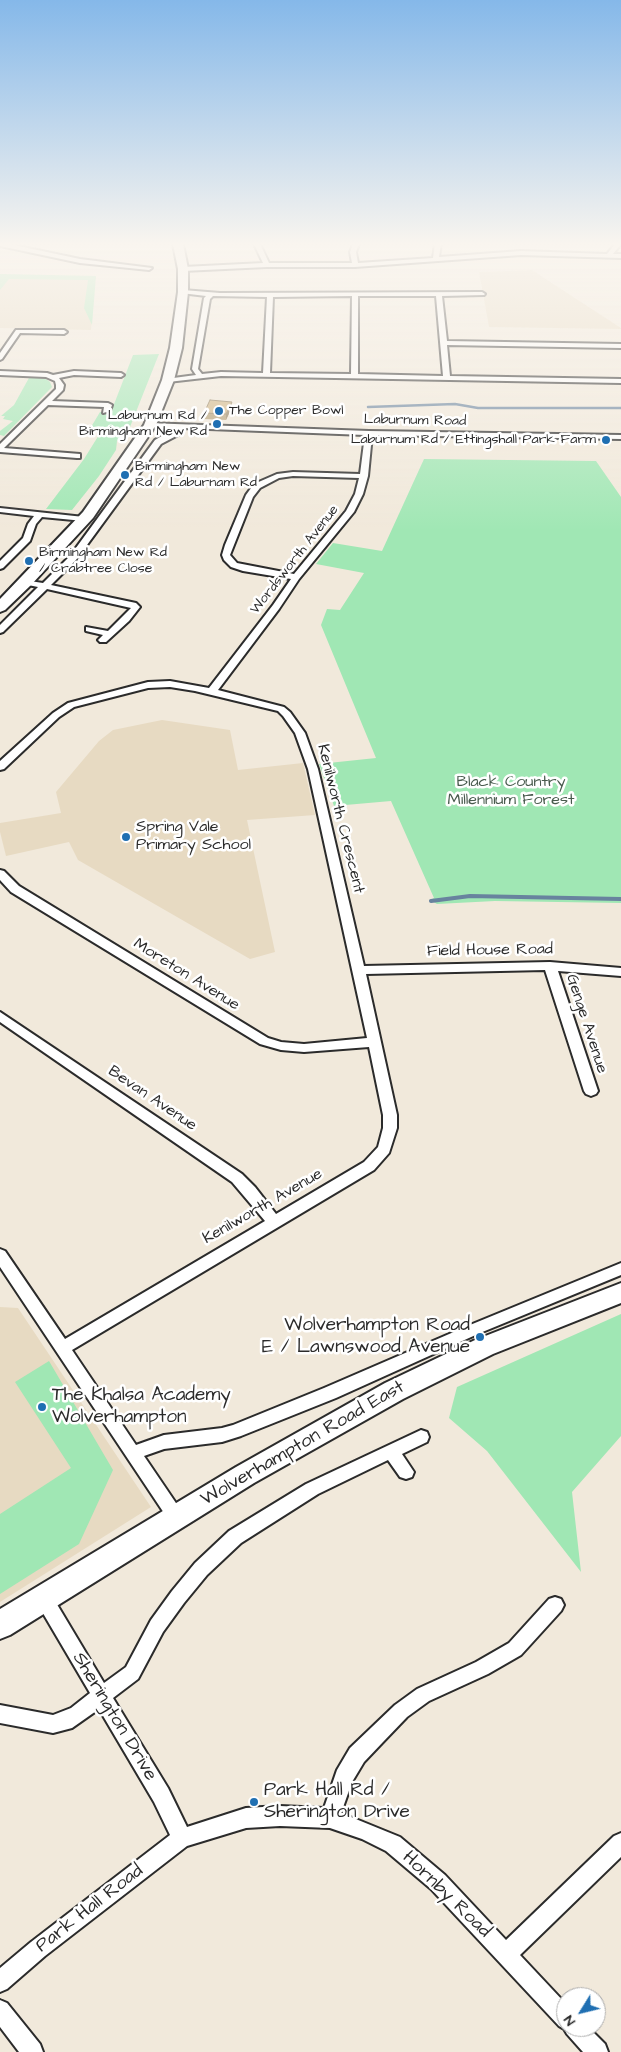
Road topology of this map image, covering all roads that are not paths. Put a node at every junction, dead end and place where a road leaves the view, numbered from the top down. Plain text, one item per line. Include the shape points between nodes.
1 (13, 340) edge
2 (167, 340) edge
3 (177, 340) edge
4 (200, 340) edge
5 (268, 340) edge
6 (354, 340) edge
7 (443, 340) edge
8 (443, 343) junction
9 (621, 346) edge
10 (0, 358) edge
11 (0, 373) edge
12 (121, 375) dead end
13 (266, 376) junction
14 (54, 377) junction
15 (201, 377) junction
16 (354, 377) junction
17 (447, 378) junction
18 (162, 380) junction
19 (621, 381) edge
20 (44, 403) junction
21 (106, 411) dead end
22 (144, 425) junction
23 (180, 426) junction
24 (369, 433) junction
25 (621, 437) edge
26 (0, 449) edge
27 (77, 456) dead end
28 (364, 476) junction
29 (0, 510) edge
30 (40, 514) junction
31 (78, 518) junction
32 (0, 566) edge
33 (296, 577) junction
34 (26, 582) junction
35 (45, 587) junction
36 (0, 593) edge
37 (0, 606) edge
38 (89, 628) dead end
39 (0, 630) edge
40 (212, 692) junction
41 (0, 767) edge
42 (0, 873) edge
43 (550, 966) junction
44 (359, 970) junction
45 (621, 972) edge
46 (0, 1016) edge
47 (374, 1042) junction
48 (591, 1091) dead end
49 (274, 1222) junction
50 (0, 1255) edge
51 (621, 1269) edge
52 (621, 1293) edge
53 (62, 1348) junction
54 (422, 1437) dead end
55 (391, 1451) junction
56 (134, 1453) junction
57 (406, 1472) dead end
58 (176, 1517) junction
59 (43, 1597) junction
60 (555, 1605) dead end
61 (0, 1625) edge
62 (102, 1697) junction
63 (0, 1714) edge
64 (330, 1818) junction
65 (182, 1838) junction
66 (621, 1843) edge
67 (507, 1954) junction
68 (0, 1982) edge
69 (556, 2007) edge
70 (0, 2010) edge
71 (583, 2037) edge
72 (32, 2052) edge
73 (597, 2052) edge

1 - 10 street
2 - 18 highway
3 - 18 highway
4 - 15 street via 195,369
5 - 13 street
6 - 16 street
7 - 8 street
8 - 9 street
8 - 17 street
11 - 14 street
12 - 14 street via 74,373
13 - 15 street via 221,374
13 - 16 street
14 - 20 street via 60,382 59,390
15 - 18 street
16 - 17 street
17 - 19 street
18 - 22 highway
20 - 21 street via 108,405
20 - 26 street
22 - 23 street, Laburnum Road
22 - 31 highway via 116,476
23 - 24 street, Laburnum Road
23 - 35 street via 177,432 158,442 73,558
24 - 25 street, Laburnum Road
24 - 28 street, Wordsworth Avenue
26 - 27 street
28 - 33 street, Wordsworth Avenue via 350,512
28 - 33 street via 278,476 257,486 249,497 229,545 228,560 246,569
29 - 30 street
30 - 31 street
30 - 32 street via 27,539
31 - 34 highway
31 - 36 highway
33 - 40 street, Wordsworth Avenue
34 - 35 street
34 - 37 highway
35 - 38 street via 136,607 107,637
35 - 39 street
40 - 41 street, Kenilworth Crescent via 158,684 71,705
40 - 44 street, Kenilworth Crescent via 281,709 294,721 313,769
42 - 47 street, Moreton Avenue via 15,889 264,1041 304,1048
43 - 44 street, Field House Road
43 - 45 street, Field House Road
43 - 48 street, Genge Avenue
44 - 47 street, Kenilworth Crescent
46 - 49 street, Bevan Avenue via 237,1178
47 - 49 street, Kenilworth Avenue via 390,1115 384,1149 369,1166
49 - 53 street, Kenilworth Avenue
50 - 53 street
51 - 56 street, Wolverhampton Road East via 235,1431 164,1442
52 - 58 main road, Wolverhampton Road East via 484,1347 425,1376 308,1438
53 - 56 street
54 - 55 street
55 - 57 street
55 - 62 street via 312,1489 235,1537 201,1569 178,1597 157,1626 132,1673
56 - 58 street
58 - 59 main road, Wolverhampton Road East
59 - 61 main road, Wolverhampton Road East
59 - 62 street, Sherington Drive
60 - 64 street via 515,1650 422,1696 401,1711 357,1755 344,1777
62 - 63 street via 65,1721 53,1724
62 - 65 street, Sherington Drive via 157,1787
64 - 65 street, Hornby Road via 246,1818
64 - 67 street, Hornby Road via 366,1830 393,1844 438,1882
65 - 68 street, Park Hall Road via 45,1943
66 - 67 street
67 - 69 street, Hornby Road
70 - 72 street
71 - 73 street

